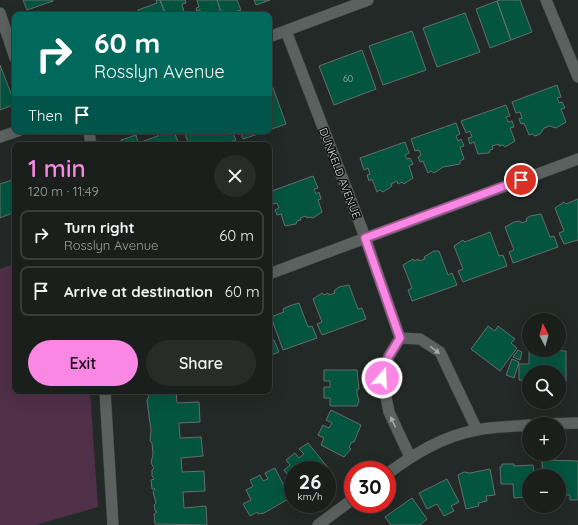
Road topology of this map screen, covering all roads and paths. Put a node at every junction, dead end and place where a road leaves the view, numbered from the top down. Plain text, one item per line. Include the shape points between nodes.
1 (368, 0) edge
2 (546, 0) edge
3 (0, 13) edge
4 (286, 31) junction
5 (272, 36) edge
6 (12, 49) edge
7 (578, 77) edge
8 (12, 133) edge
9 (0, 138) edge
10 (578, 160) edge
11 (365, 238) junction
12 (272, 273) edge
13 (400, 338) junction
14 (105, 394) edge
15 (566, 423) edge
16 (578, 423) edge
17 (522, 426) edge
18 (477, 430) junction
19 (410, 457) junction
20 (396, 467) edge
21 (344, 506) edge
22 (113, 525) edge
23 (318, 525) edge

1 - 4 street
2 - 7 street
3 - 6 street
4 - 5 street
4 - 11 street, DUNKELD AVENUE
8 - 9 street
10 - 11 street
11 - 12 street
11 - 13 street, DUNKELD AVENUE
13 -> 18 street via 420,339 440,352
19 -> 13 street via 389,412 382,378 389,356
14 - 22 street
15 - 16 street
17 - 18 street
18 - 19 street via 432,445
19 - 20 street
21 - 23 street

